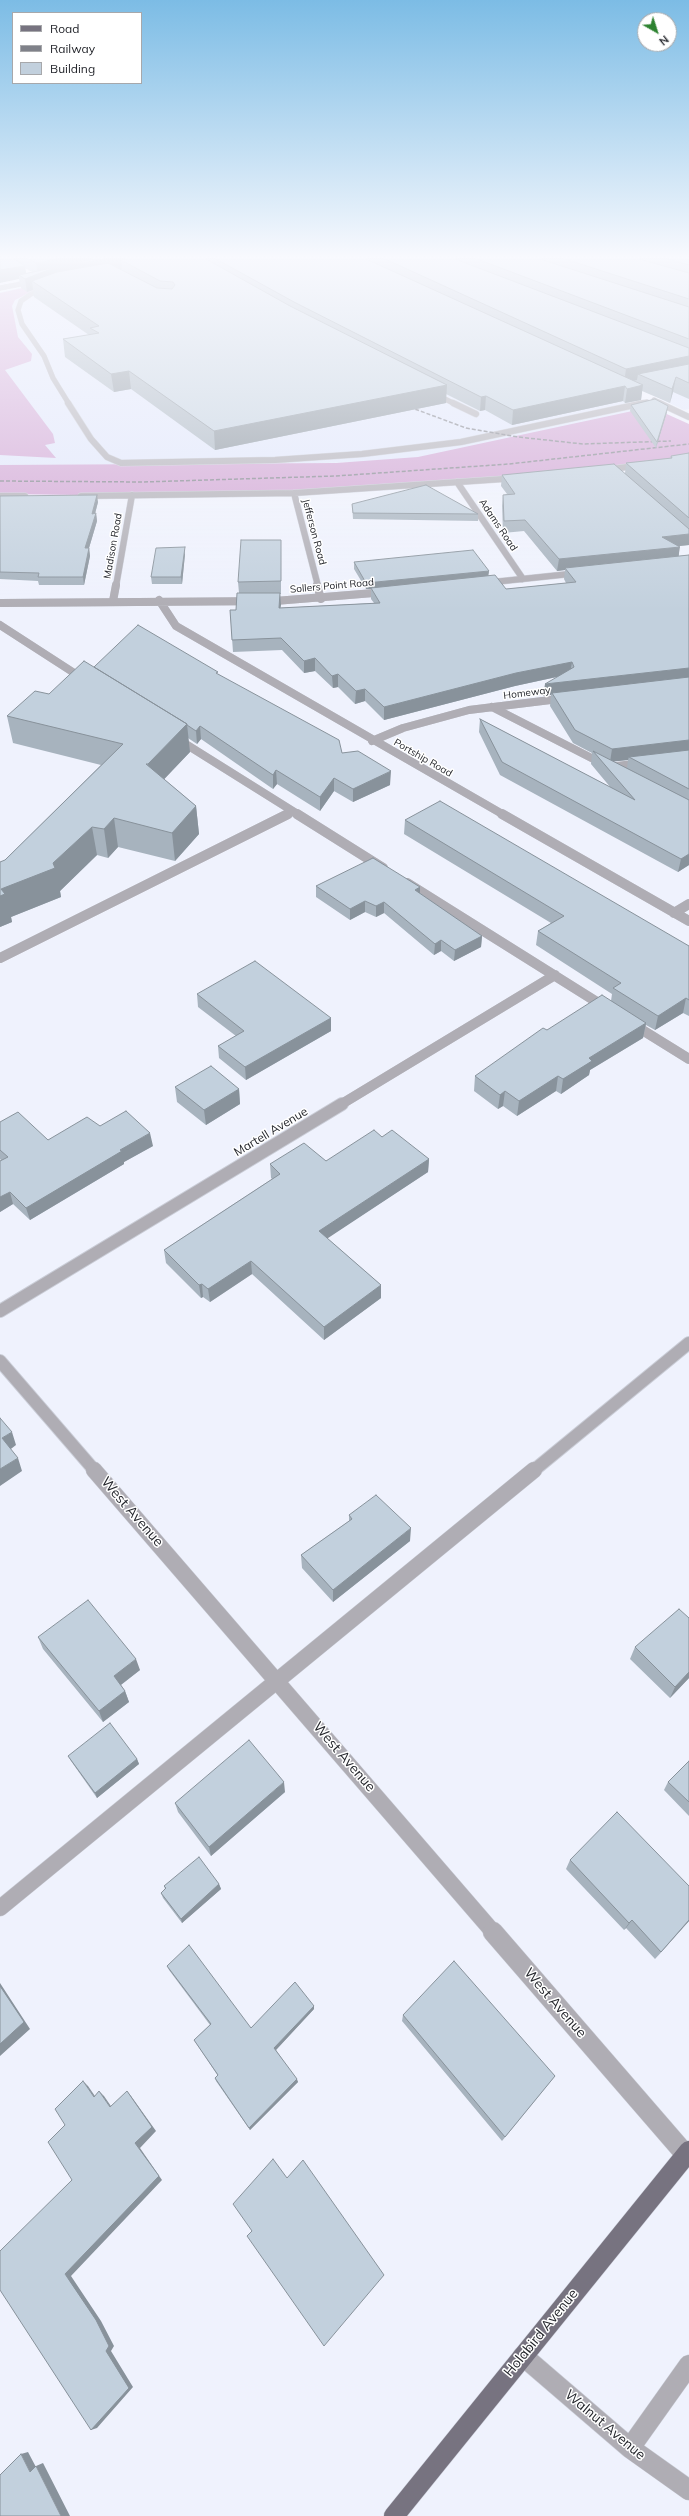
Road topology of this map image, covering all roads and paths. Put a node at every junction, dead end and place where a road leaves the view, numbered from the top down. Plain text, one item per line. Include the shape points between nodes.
1 (52, 376) edge
2 (426, 389) edge
3 (642, 395) edge
4 (655, 401) junction
5 (476, 414) edge
6 (687, 415) edge
7 (653, 464) edge
8 (613, 469) junction
9 (597, 470) edge
10 (619, 474) edge
11 (527, 477) edge
12 (457, 482) junction
13 (294, 493) junction
14 (132, 495) junction
15 (0, 496) edge
16 (35, 496) edge
17 (72, 496) edge
18 (586, 572) edge
19 (523, 579) junction
20 (479, 583) edge
21 (396, 591) edge
22 (321, 599) junction
23 (159, 600) junction
24 (113, 601) junction
25 (0, 603) edge
26 (0, 625) edge
27 (90, 684) edge
28 (579, 697) edge
29 (492, 707) junction
30 (170, 734) edge
31 (372, 741) junction
32 (653, 762) edge
33 (609, 767) junction
34 (622, 774) edge
35 (292, 812) junction
36 (689, 904) edge
37 (674, 913) junction
38 (689, 921) edge
39 (0, 958) edge
40 (555, 975) junction
41 (689, 1059) edge
42 (0, 1310) edge
43 (689, 1343) edge
44 (0, 1361) edge
45 (278, 1680) junction
46 (0, 1908) edge
47 (687, 2153) edge
48 (523, 2356) junction
49 (689, 2365) edge
50 (630, 2448) junction
51 (689, 2490) edge
52 (394, 2516) edge

1 - 4 street via 91,439 107,457 121,463 275,460 415,448 485,438
2 - 5 street
3 - 4 street
4 - 6 street
7 - 8 street
8 - 9 street
8 - 10 street
11 - 12 street
12 - 13 street
12 - 19 street, Adams Road
13 - 14 street
13 - 22 street, Jefferson Road
14 - 17 street
14 - 24 street, Madison Road
15 - 16 street
18 - 19 street
19 - 20 street
21 - 22 street, Sollers Point Road
22 - 23 street, Sollers Point Road
23 - 24 street, Sollers Point Road
23 - 31 street, Portship Road via 176,626
24 - 25 street, Sollers Point Road
26 - 27 street
28 - 29 street, Homeway
29 - 31 street, Homeway via 440,717
29 - 33 street
30 - 35 street
31 - 37 street, Portship Road
32 - 33 street
33 - 34 street
35 - 39 street
35 - 40 street
36 - 37 street
37 - 38 street, Portship Road
40 - 41 street
40 - 42 street, Martell Avenue
43 - 45 street
44 - 45 street, West Avenue
45 - 46 street
45 - 47 street, West Avenue
47 - 48 main road, Holabird Avenue
48 - 50 street, Walnut Avenue
48 - 52 main road, Holabird Avenue
49 - 50 street
50 - 51 street, Walnut Avenue

